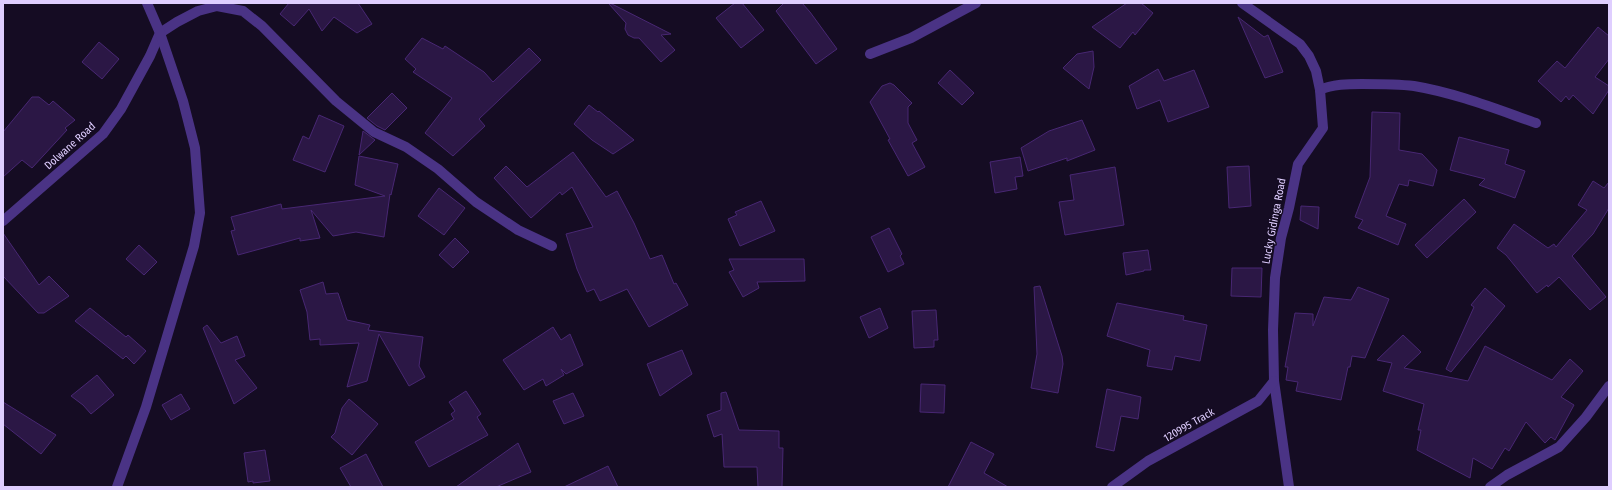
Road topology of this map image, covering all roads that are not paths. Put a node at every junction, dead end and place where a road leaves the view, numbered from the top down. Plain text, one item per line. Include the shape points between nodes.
1 (147, 3) edge
2 (976, 3) edge
3 (1242, 3) edge
4 (160, 33) junction
5 (870, 54) dead end
6 (1320, 90) junction
7 (1536, 124) dead end
8 (3, 221) edge
9 (552, 246) dead end
10 (1274, 381) junction
11 (1609, 386) edge
12 (117, 487) edge
13 (1112, 487) edge
14 (1289, 487) edge
15 (1490, 487) edge

1 - 4 street
2 - 5 street via 912,38
3 - 6 street, Lucky Gidinga Road via 1300,44 1314,66
4 - 8 street, Dolwane Road via 121,109 103,134
4 - 9 street via 198,11 217,6 243,11 262,26 336,101 374,132 413,152 438,169 476,202 518,230
4 - 12 street via 183,101 195,148 200,213 194,246 146,407
6 - 7 street via 1348,84 1413,86 1479,102
6 - 10 street, Lucky Gidinga Road via 1323,128 1298,164 1281,238 1275,278
10 - 13 street, 120995 Track via 1258,401 1148,461
10 - 14 street, Lucky Gidinga Road
11 - 15 street via 1559,447

